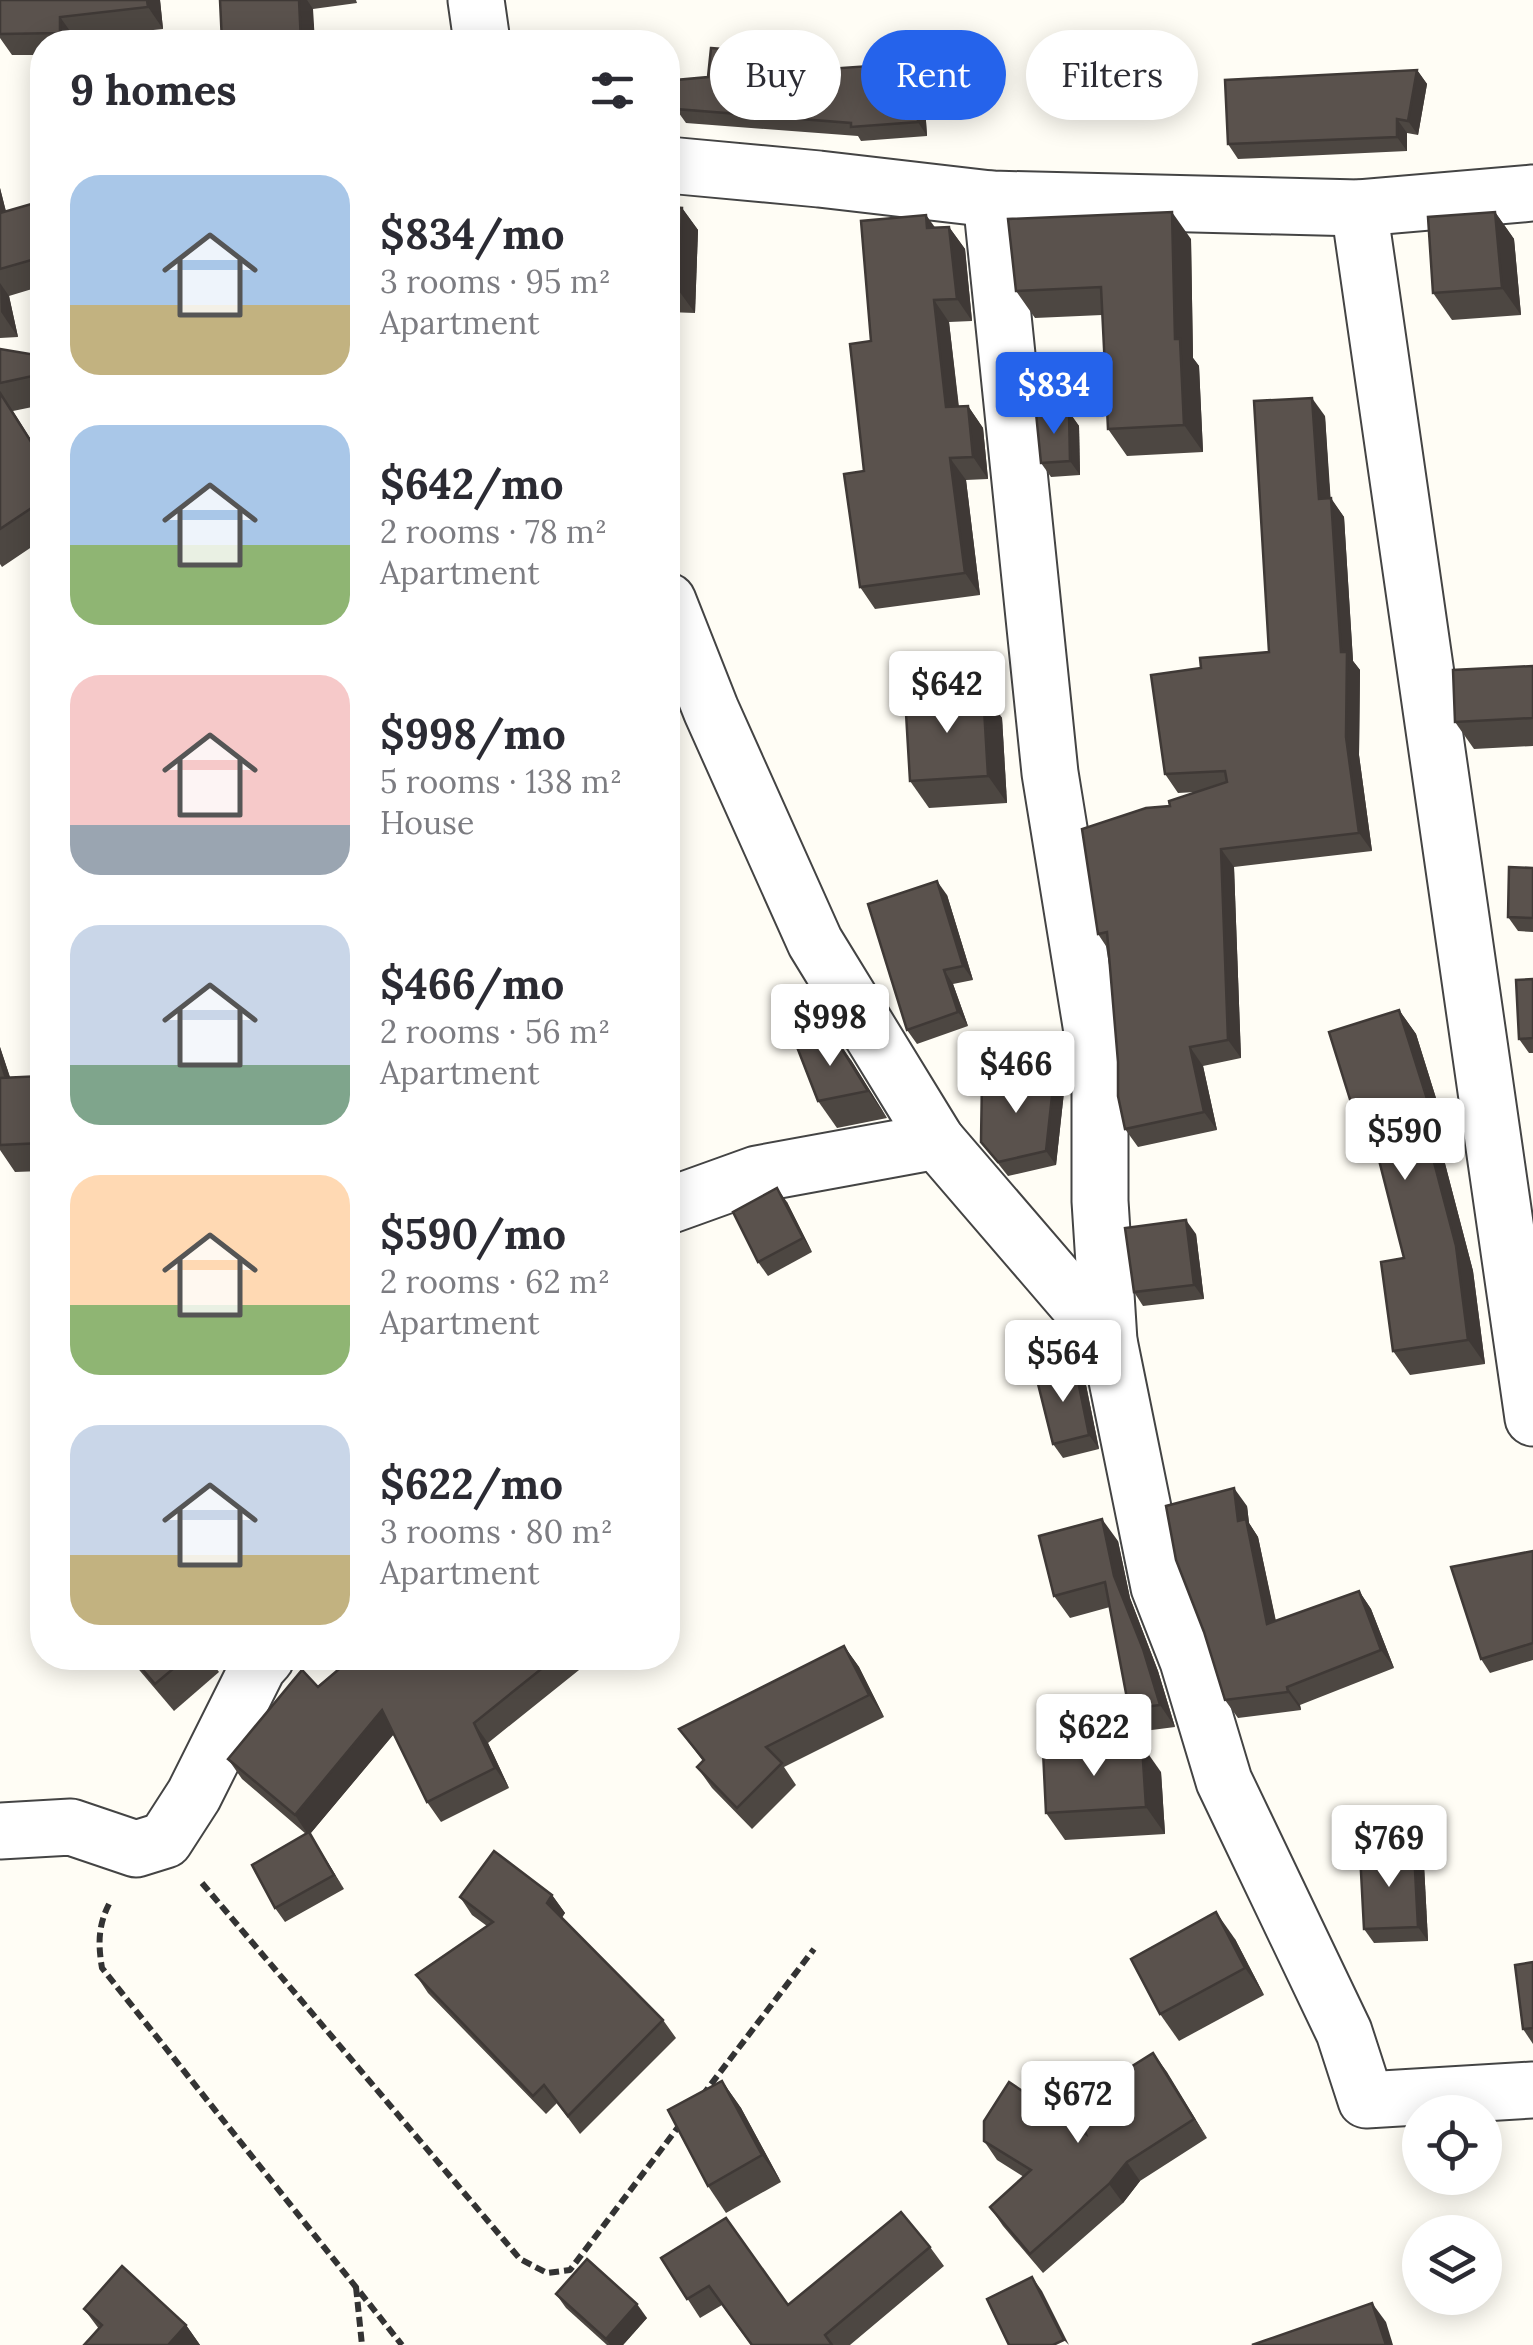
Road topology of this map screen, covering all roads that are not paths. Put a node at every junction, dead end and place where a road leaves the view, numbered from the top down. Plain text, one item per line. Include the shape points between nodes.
1 (476, 0) edge
2 (480, 30) edge
3 (680, 165) edge
4 (1533, 193) edge
5 (991, 199) junction
6 (1359, 208) junction
7 (680, 631) edge
8 (937, 1141) junction
9 (1515, 1160) edge
10 (680, 1202) edge
11 (1109, 1341) junction
12 (1533, 1418) edge
13 (257, 1670) edge
14 (0, 1831) edge
15 (1533, 2090) edge

1 - 2 street
3 - 5 street
4 - 6 street
5 - 6 street
5 - 11 street via 1050,773 1100,1081
6 - 9 street
7 - 8 street via 816,942
8 - 10 street via 756,1174
8 - 11 street
9 - 12 street
11 - 15 street via 1158,1586 1224,1781 1344,2032 1366,2100
13 - 14 street via 194,1794 151,1844 72,1827

